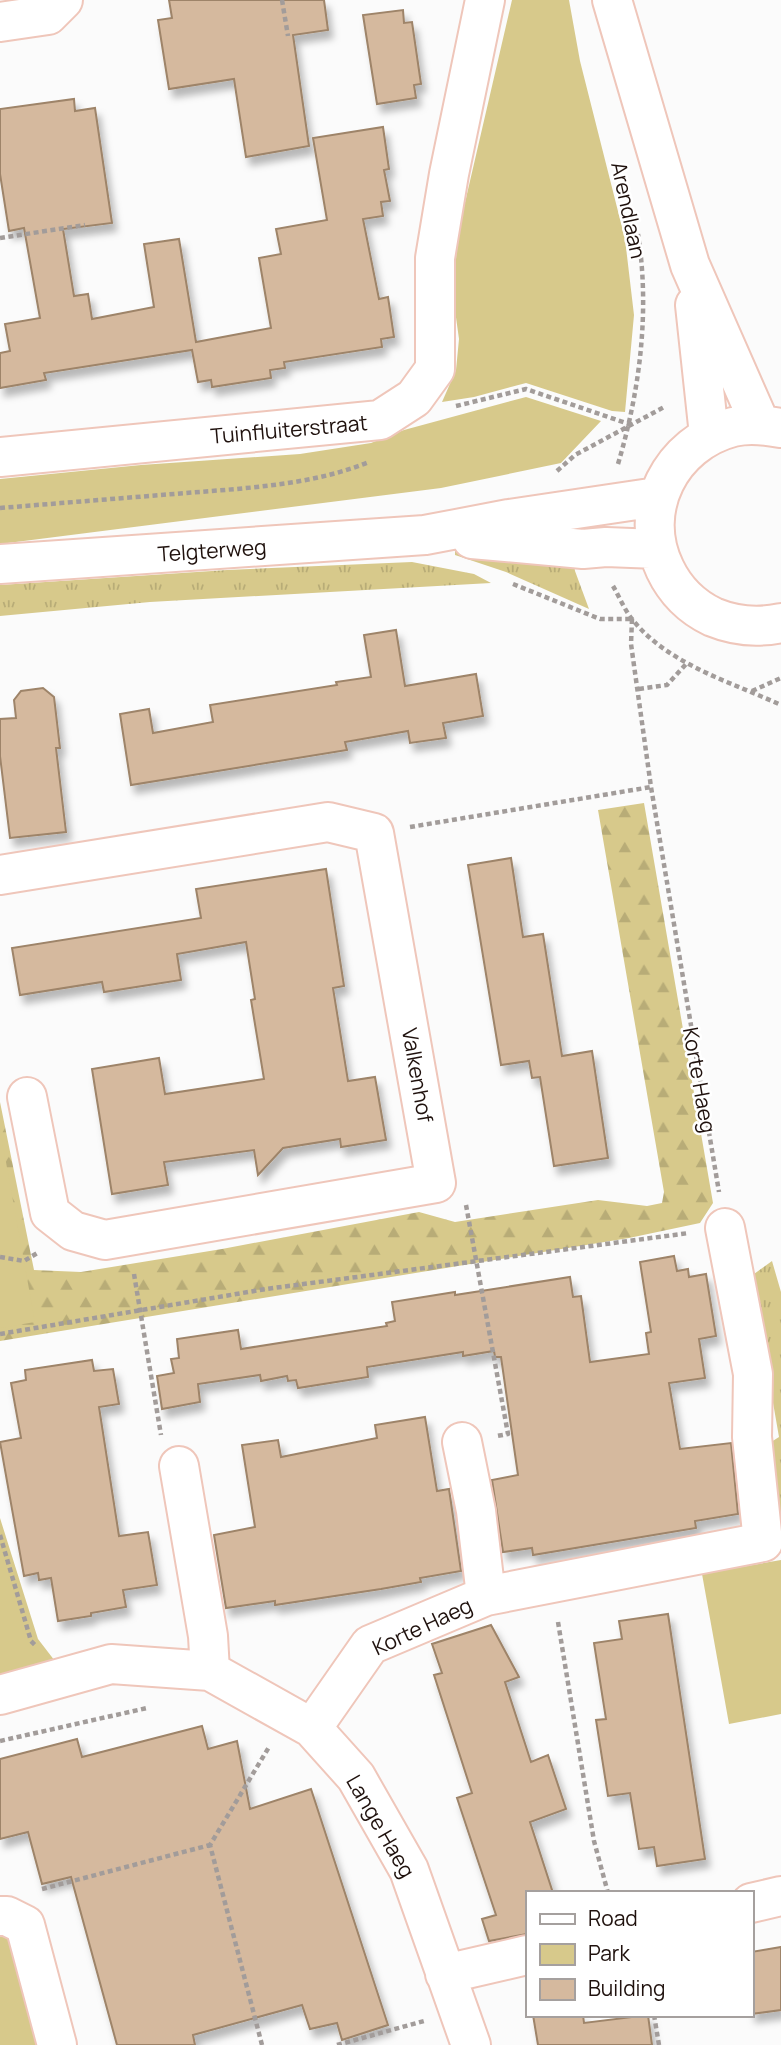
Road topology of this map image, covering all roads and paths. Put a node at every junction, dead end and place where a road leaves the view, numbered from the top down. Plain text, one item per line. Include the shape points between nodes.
1 (63, 0) edge
2 (282, 0) edge
3 (485, 0) edge
4 (612, 0) edge
5 (0, 22) edge
6 (288, 36) dead end
7 (635, 224) dead end
8 (85, 225) dead end
9 (0, 239) edge
10 (690, 265) junction
11 (414, 398) junction
12 (461, 398) dead end
13 (456, 406) junction
14 (448, 414) dead end
15 (770, 426) edge
16 (709, 435) junction
17 (0, 457) edge
18 (380, 457) dead end
19 (657, 497) junction
20 (0, 508) edge
21 (425, 536) junction
22 (657, 549) junction
23 (0, 564) edge
24 (510, 583) dead end
25 (632, 619) junction
26 (781, 624) edge
27 (686, 664) junction
28 (781, 678) edge
29 (639, 689) junction
30 (751, 691) junction
31 (781, 705) edge
32 (651, 787) junction
33 (374, 833) junction
34 (0, 875) edge
35 (27, 1097) dead end
36 (436, 1183) junction
37 (725, 1228) junction
38 (127, 1236) junction
39 (476, 1261) junction
40 (141, 1310) junction
41 (0, 1335) edge
42 (462, 1442) joint
43 (179, 1466) joint
44 (0, 1535) edge
45 (772, 1541) edge
46 (551, 1583) junction
47 (486, 1596) junction
48 (210, 1671) junction
49 (63, 1677) junction
50 (0, 1695) edge
51 (160, 1705) dead end
52 (301, 1721) junction
53 (0, 1741) edge
54 (210, 1845) junction
55 (39, 1889) dead end
56 (607, 1891) edge
57 (781, 1896) edge
58 (753, 1903) edge
59 (0, 1916) edge
60 (526, 1955) edge
61 (445, 1974) junction
62 (654, 2017) edge
63 (465, 2028) edge
64 (57, 2045) edge
65 (262, 2045) edge
66 (337, 2045) edge
67 (659, 2045) edge

1 - 5 street via 48,15
2 - 6 path
3 - 11 street, Tuinfluiterstraat via 435,258 435,369
4 - 10 street, Arendlaan
7 - 13 path, Arendlaan via 645,317 630,425 526,389
8 - 9 path
10 - 15 street, Arendlaan
10 - 16 street, Arendlaan
11 - 13 path via 437,411
11 - 17 street, Tuinfluiterstraat via 380,421
12 - 13 path
13 - 14 path
15 - 16 street via 736,426
16 - 19 street via 675,464
18 - 20 path via 308,480
19 - 21 street, Telgterweg
19 - 22 street
21 - 22 street, Telgterweg via 583,549
21 - 23 street, Telgterweg
22 - 26 street via 670,579 704,613 751,626
24 - 25 path via 600,619
25 - 27 path
25 - 29 path, Korte Haeg
27 - 29 path via 667,685
27 - 30 path
28 - 30 path
29 - 32 path, Korte Haeg
30 - 31 path
32 - 33 path
32 - 37 path, Korte Haeg
33 - 34 street via 328,822
33 - 36 street, Valkenhof
35 - 38 street via 50,1213 73,1231 105,1240
36 - 38 street
36 - 39 path via 465,1198
37 - 39 path
37 - 45 street, Korte Haeg via 753,1374 752,1437
38 - 40 path
39 - 40 path
39 - 42 path via 508,1434
40 - 41 path
40 - 43 path via 167,1468
42 - 47 street, Korte Haeg
43 - 48 street
44 - 49 path via 32,1641
45 - 46 street, Korte Haeg
46 - 47 street, Korte Haeg
46 - 56 path via 594,1841
47 - 52 street, Korte Haeg via 370,1645
48 - 49 street, Lange Haeg via 111,1664
48 - 52 street, Lange Haeg
49 - 50 street, Lange Haeg
51 - 53 path
52 - 54 path
52 - 61 street, Lange Haeg via 356,1777 409,1870
54 - 55 path
54 - 65 path
57 - 58 street
59 - 64 street via 25,1925
60 - 61 street
61 - 63 street, Lange Haeg
62 - 67 path
63 - 66 path

